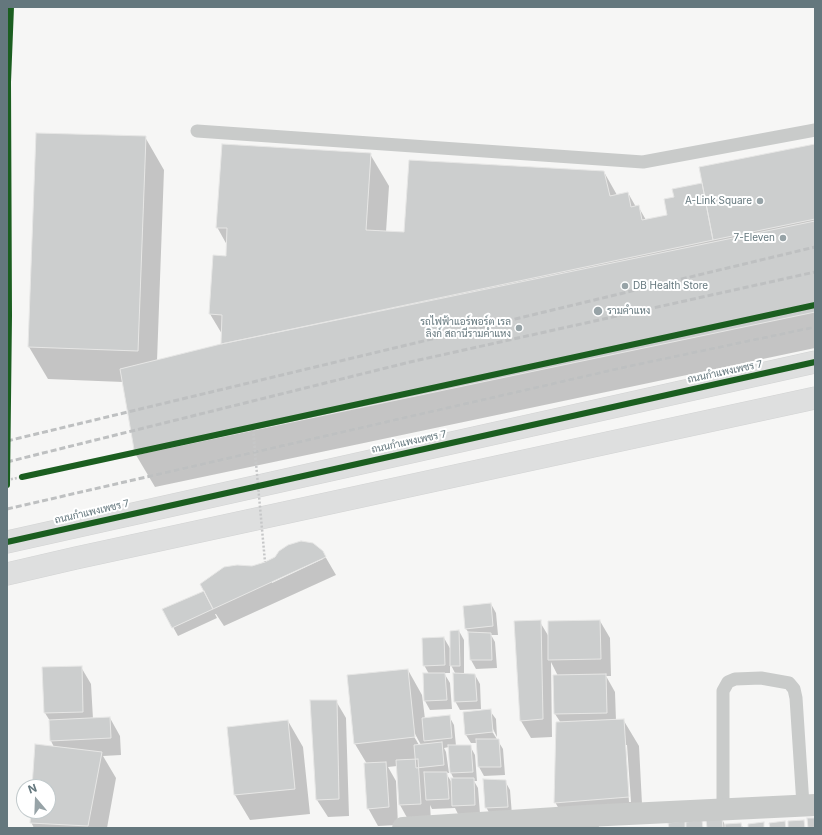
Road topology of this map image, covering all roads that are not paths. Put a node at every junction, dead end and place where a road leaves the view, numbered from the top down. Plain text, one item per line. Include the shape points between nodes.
1 (815, 130) edge
2 (197, 131) dead end
3 (815, 362) edge
4 (815, 398) edge
5 (7, 542) edge
6 (7, 574) edge
7 (809, 805) edge
8 (723, 809) junction
9 (587, 822) edge
10 (403, 828) edge

1 - 2 lane via 643,162
3 - 5 street, ถนนกำแพงเพชร 7
4 - 6 street
7 - 8 street
7 - 8 lane via 794,689 789,683 761,678 728,682 723,691
8 - 9 street
9 - 10 street

